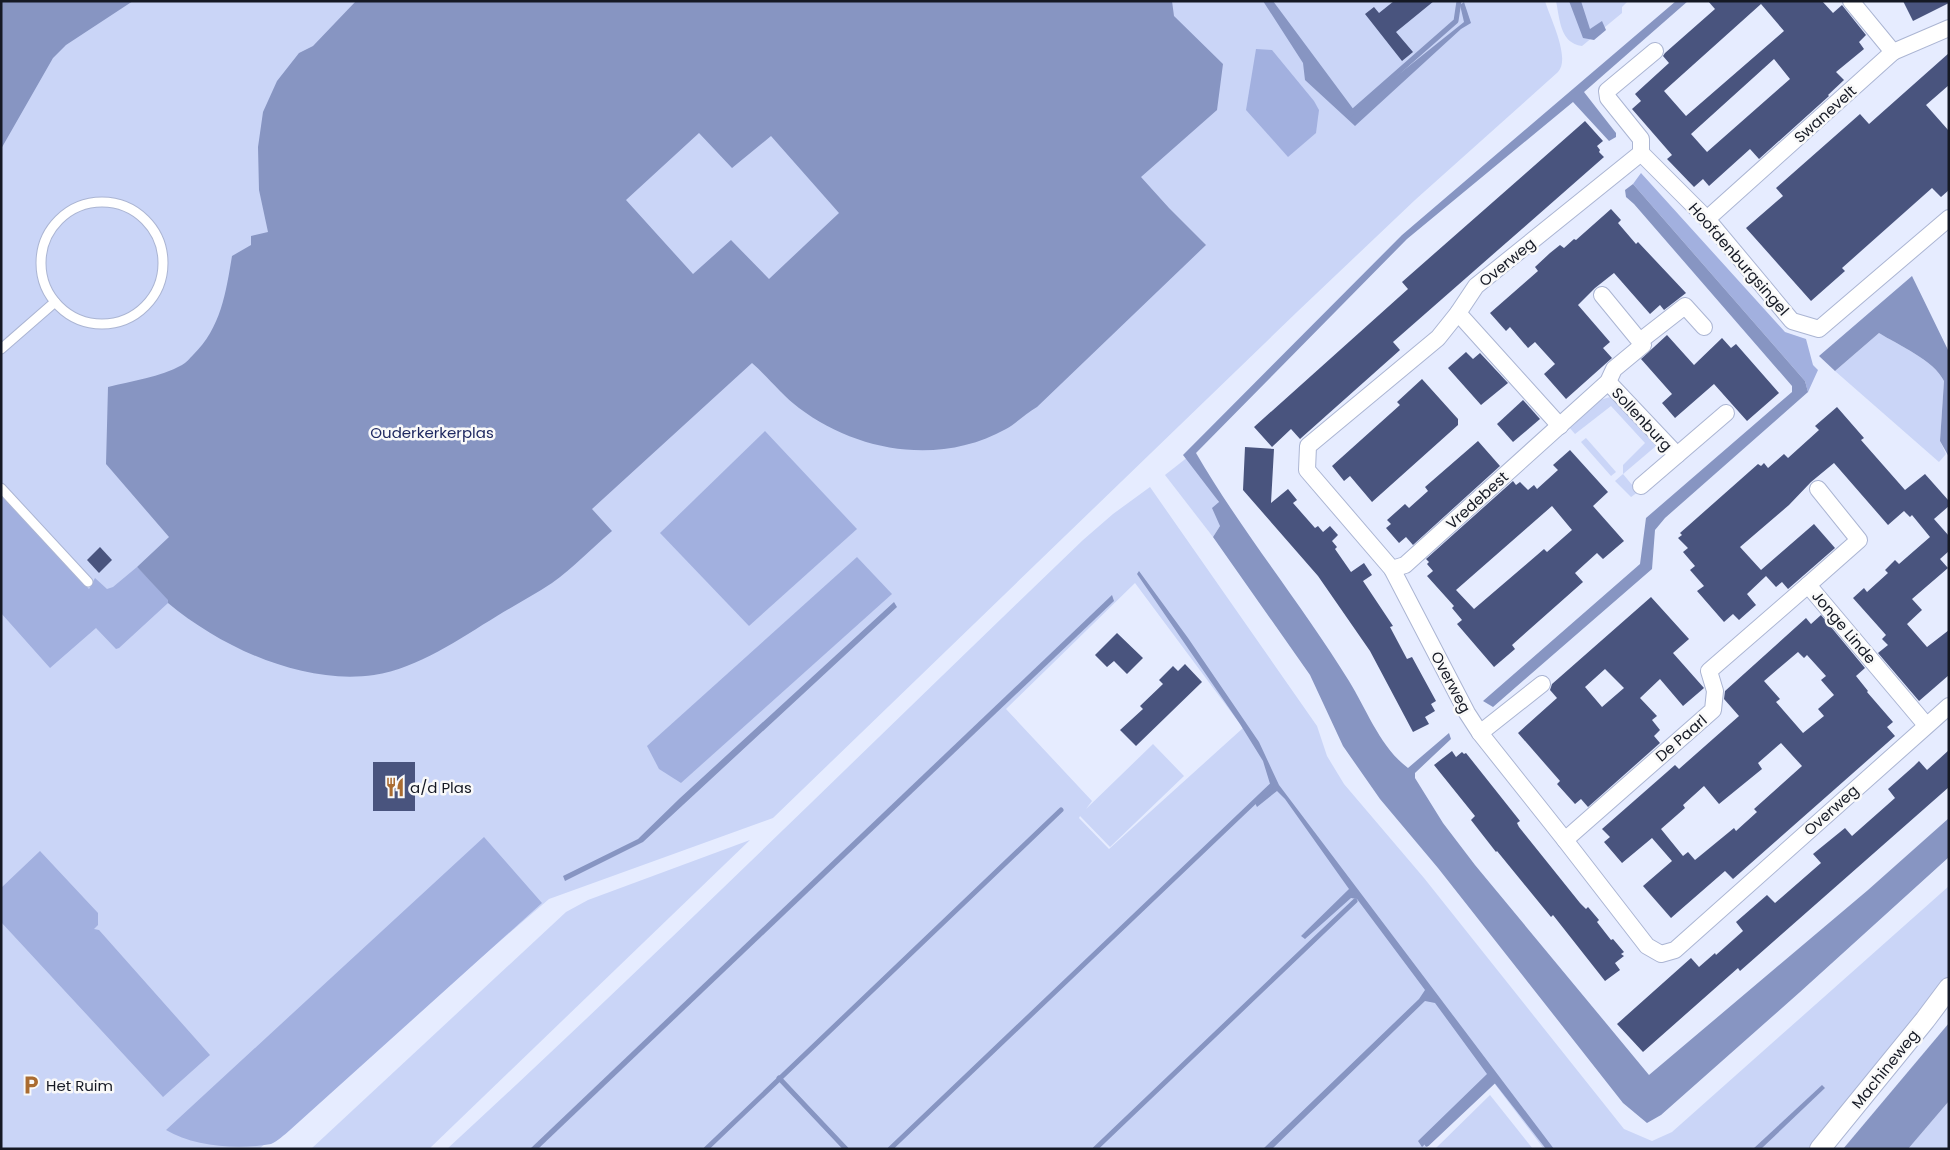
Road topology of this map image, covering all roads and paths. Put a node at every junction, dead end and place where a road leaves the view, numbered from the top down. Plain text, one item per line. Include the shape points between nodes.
1 (1851, 1) edge
2 (1949, 28) edge
3 (1655, 51) dead end
4 (1893, 52) junction
5 (1640, 153) junction
6 (1949, 218) edge
7 (1707, 219) junction
8 (1602, 295) dead end
9 (56, 302) junction
10 (1458, 313) junction
11 (1704, 327) dead end
12 (1640, 341) junction
13 (1, 349) edge
14 (1608, 382) junction
15 (1726, 413) dead end
16 (1560, 426) junction
17 (1677, 455) junction
18 (1641, 486) dead end
19 (1, 488) edge
20 (1818, 489) dead end
21 (1392, 569) junction
22 (88, 582) dead end
23 (1808, 585) junction
24 (1542, 684) dead end
25 (1949, 706) edge
26 (1926, 725) junction
27 (1480, 733) junction
28 (1566, 840) junction
29 (1949, 988) edge
30 (1820, 1149) edge

1 - 4 street
2 - 4 street, Swanevelt
3 - 5 street via 1608,91 1608,98 1641,139
4 - 7 street, Swanevelt
5 - 7 street, Hoofdenburgsingel
5 - 10 street, Overweg via 1476,286
6 - 7 street, Hoofdenburgsingel via 1819,328 1792,321
8 - 12 street
9 - 9 lane via 72,317 97,324 124,320 151,301 164,272 162,249 154,229 144,217 114,202 97,201 78,206 63,215 50,230 42,248 40,266 45,285
9 - 13 lane
10 - 16 street
10 - 21 street, Overweg via 1438,338 1308,446 1307,470
11 - 12 street via 1685,306
12 - 14 street, Vredebest via 1643,345 1614,369
14 - 16 street, Vredebest
14 - 17 street, Sollenburg
15 - 17 street, Sollenburg
16 - 21 street, Vredebest via 1405,565
17 - 18 street, Sollenburg
19 - 22 lane
20 - 23 street, Jonge Linde via 1859,540
21 - 27 street, Overweg
23 - 26 street, Jonge Linde
23 - 28 street, De Paarl via 1709,671 1715,691 1713,710
24 - 27 street
25 - 26 street, Overweg
26 - 28 street, Overweg via 1676,950 1661,954 1647,946
27 - 28 street, Overweg
29 - 30 street, Machineweg

